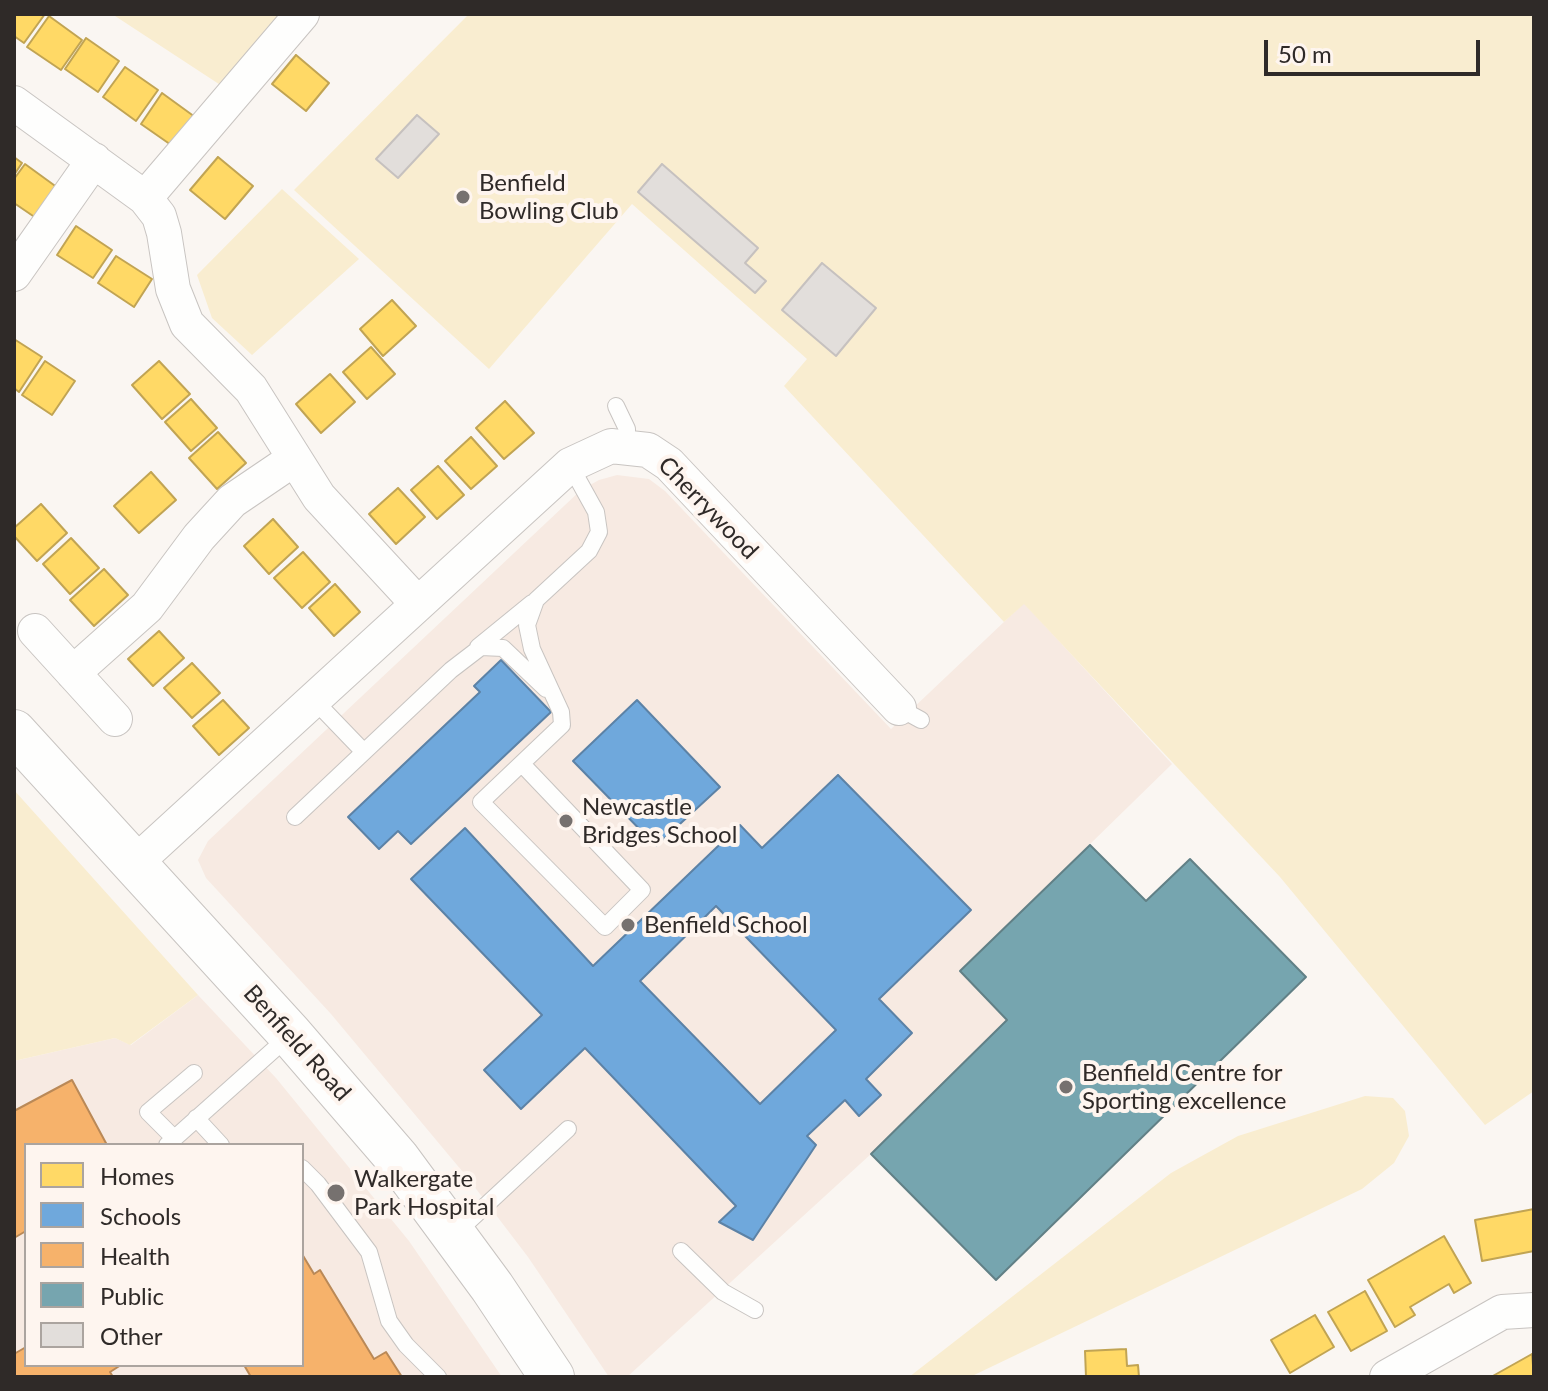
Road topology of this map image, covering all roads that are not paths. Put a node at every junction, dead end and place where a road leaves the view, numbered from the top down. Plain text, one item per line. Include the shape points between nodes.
1 (302, 14) edge
2 (14, 103) edge
3 (94, 160) junction
4 (145, 198) junction
5 (14, 274) edge
6 (616, 406) dead end
7 (627, 445) junction
8 (294, 459) junction
9 (570, 465) junction
10 (536, 600) junction
11 (417, 603) junction
12 (35, 631) dead end
13 (473, 652) junction
14 (73, 673) junction
15 (553, 696) junction
16 (313, 699) junction
17 (910, 714) dead end
18 (115, 719) dead end
19 (14, 732) edge
20 (364, 752) junction
21 (522, 764) junction
22 (295, 817) dead end
23 (134, 864) junction
24 (290, 1034) junction
25 (194, 1073) dead end
26 (196, 1118) junction
27 (568, 1129) dead end
28 (170, 1141) edge
29 (219, 1143) edge
30 (304, 1170) edge
31 (455, 1234) junction
32 (681, 1251) dead end
33 (755, 1310) dead end
34 (1534, 1310) edge
35 (438, 1377) edge
36 (552, 1377) edge
37 (1387, 1377) edge

1 - 4 street
2 - 3 street
3 - 4 street
3 - 5 street
4 - 8 street via 161,224 173,289 187,324 265,406
6 - 7 lane via 627,429
7 - 9 street, Cherrywood via 596,450
7 - 17 street, Cherrywood via 648,450 669,464
8 - 11 street via 319,497
8 - 14 street via 248,487 215,518 162,591
9 - 10 lane via 596,512 599,532 589,551
9 - 11 street, Cherrywood
10 - 13 lane
10 - 15 lane via 528,616 528,637
11 - 16 street, Cherrywood
12 - 14 street
13 - 15 lane via 503,648
13 - 20 lane
14 - 18 street
15 - 21 lane via 562,725
16 - 20 lane
16 - 23 street, Cherrywood
19 - 23 street, Benfield Road
20 - 22 lane
21 - 21 lane via 642,890 605,927 481,802
23 - 24 street, Benfield Road
24 - 26 lane
24 - 31 street, Benfield Road
25 - 28 lane via 148,1112
26 - 28 lane
26 - 29 lane
27 - 31 lane
30 - 35 lane via 369,1252 389,1321
31 - 36 street, Benfield Road
32 - 33 lane via 723,1292
34 - 37 street via 1502,1312

